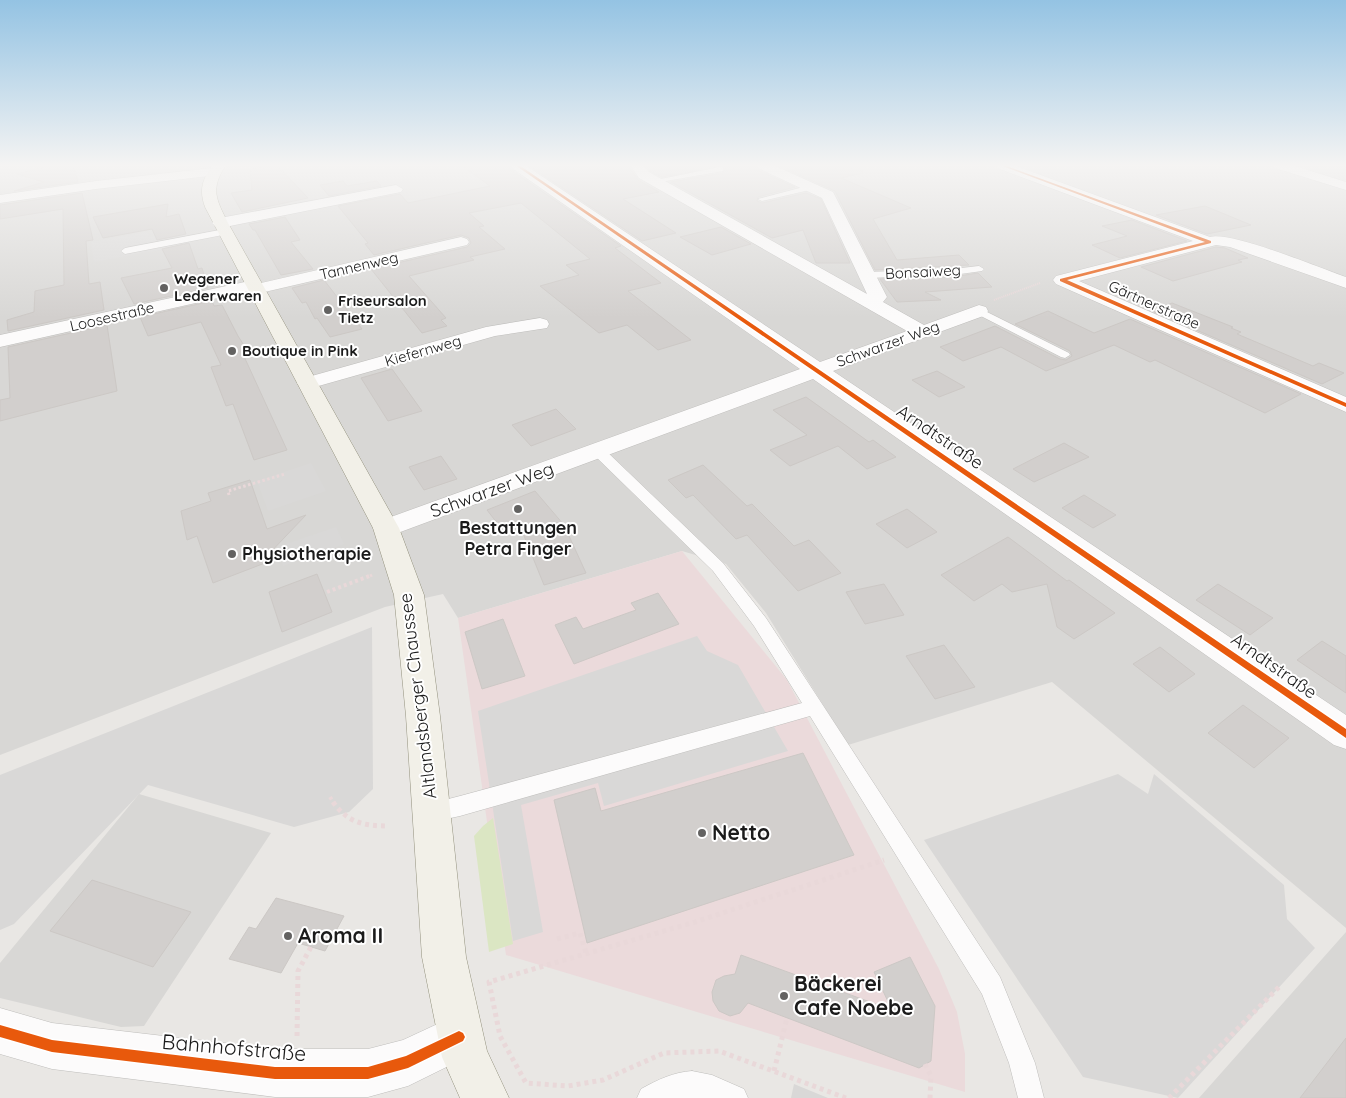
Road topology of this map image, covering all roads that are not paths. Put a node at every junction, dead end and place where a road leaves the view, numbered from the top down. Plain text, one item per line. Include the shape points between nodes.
1 (217, 216) edge
2 (271, 216) edge
3 (592, 216) edge
4 (717, 216) edge
5 (838, 216) edge
6 (1140, 216) edge
7 (222, 227) junction
8 (461, 242) dead end
9 (1209, 242) junction
10 (125, 251) dead end
11 (979, 269) dead end
12 (867, 275) junction
13 (1346, 283) edge
14 (255, 287) junction
15 (871, 303) junction
16 (979, 311) joint
17 (540, 324) dead end
18 (922, 332) junction
19 (0, 341) edge
20 (1065, 355) dead end
21 (817, 371) junction
22 (308, 383) junction
23 (1346, 405) edge
24 (598, 451) junction
25 (386, 528) junction
26 (816, 706) junction
27 (1346, 734) edge
28 (432, 812) junction
29 (0, 1031) edge
30 (459, 1037) junction
31 (505, 1091) edge
32 (650, 1098) edge
33 (735, 1098) edge
34 (1031, 1098) edge

1 - 7 main road, Altlandsberger Chaussee
2 - 7 street
3 - 21 street, Arndtstraße
4 - 15 street
5 - 12 street, Bonsaiweg
6 - 9 street
7 - 10 lane
7 - 14 main road, Altlandsberger Chaussee
8 - 14 street, Tannenweg
9 - 13 street via 1233,243
9 - 23 street, Gärtnerstraße via 1062,280
11 - 12 lane, Bonsaiweg
12 - 15 street, Bonsaiweg via 878,297
14 - 19 street, Loosestraße
14 - 22 main road, Altlandsberger Chaussee
15 - 18 street, Bonsaiweg
16 - 18 street, Schwarzer Weg
16 - 20 lane
17 - 22 street, Kiefernweg via 492,331
18 - 21 street, Schwarzer Weg
21 - 24 street, Schwarzer Weg
21 - 27 street, Arndtstraße
22 - 25 main road, Altlandsberger Chaussee
24 - 25 street, Schwarzer Weg
24 - 26 lane via 718,567 760,622
25 - 28 main road, Altlandsberger Chaussee via 409,595
26 - 28 lane
26 - 34 lane via 992,986 1022,1063
28 - 30 main road, Altlandsberger Chaussee via 444,957
29 - 30 street, Bahnhofstraße via 52,1046 266,1072 368,1074 408,1062
30 - 31 main road, Altlandsberger Chaussee via 465,1057
32 - 33 lane via 668,1088 695,1083

